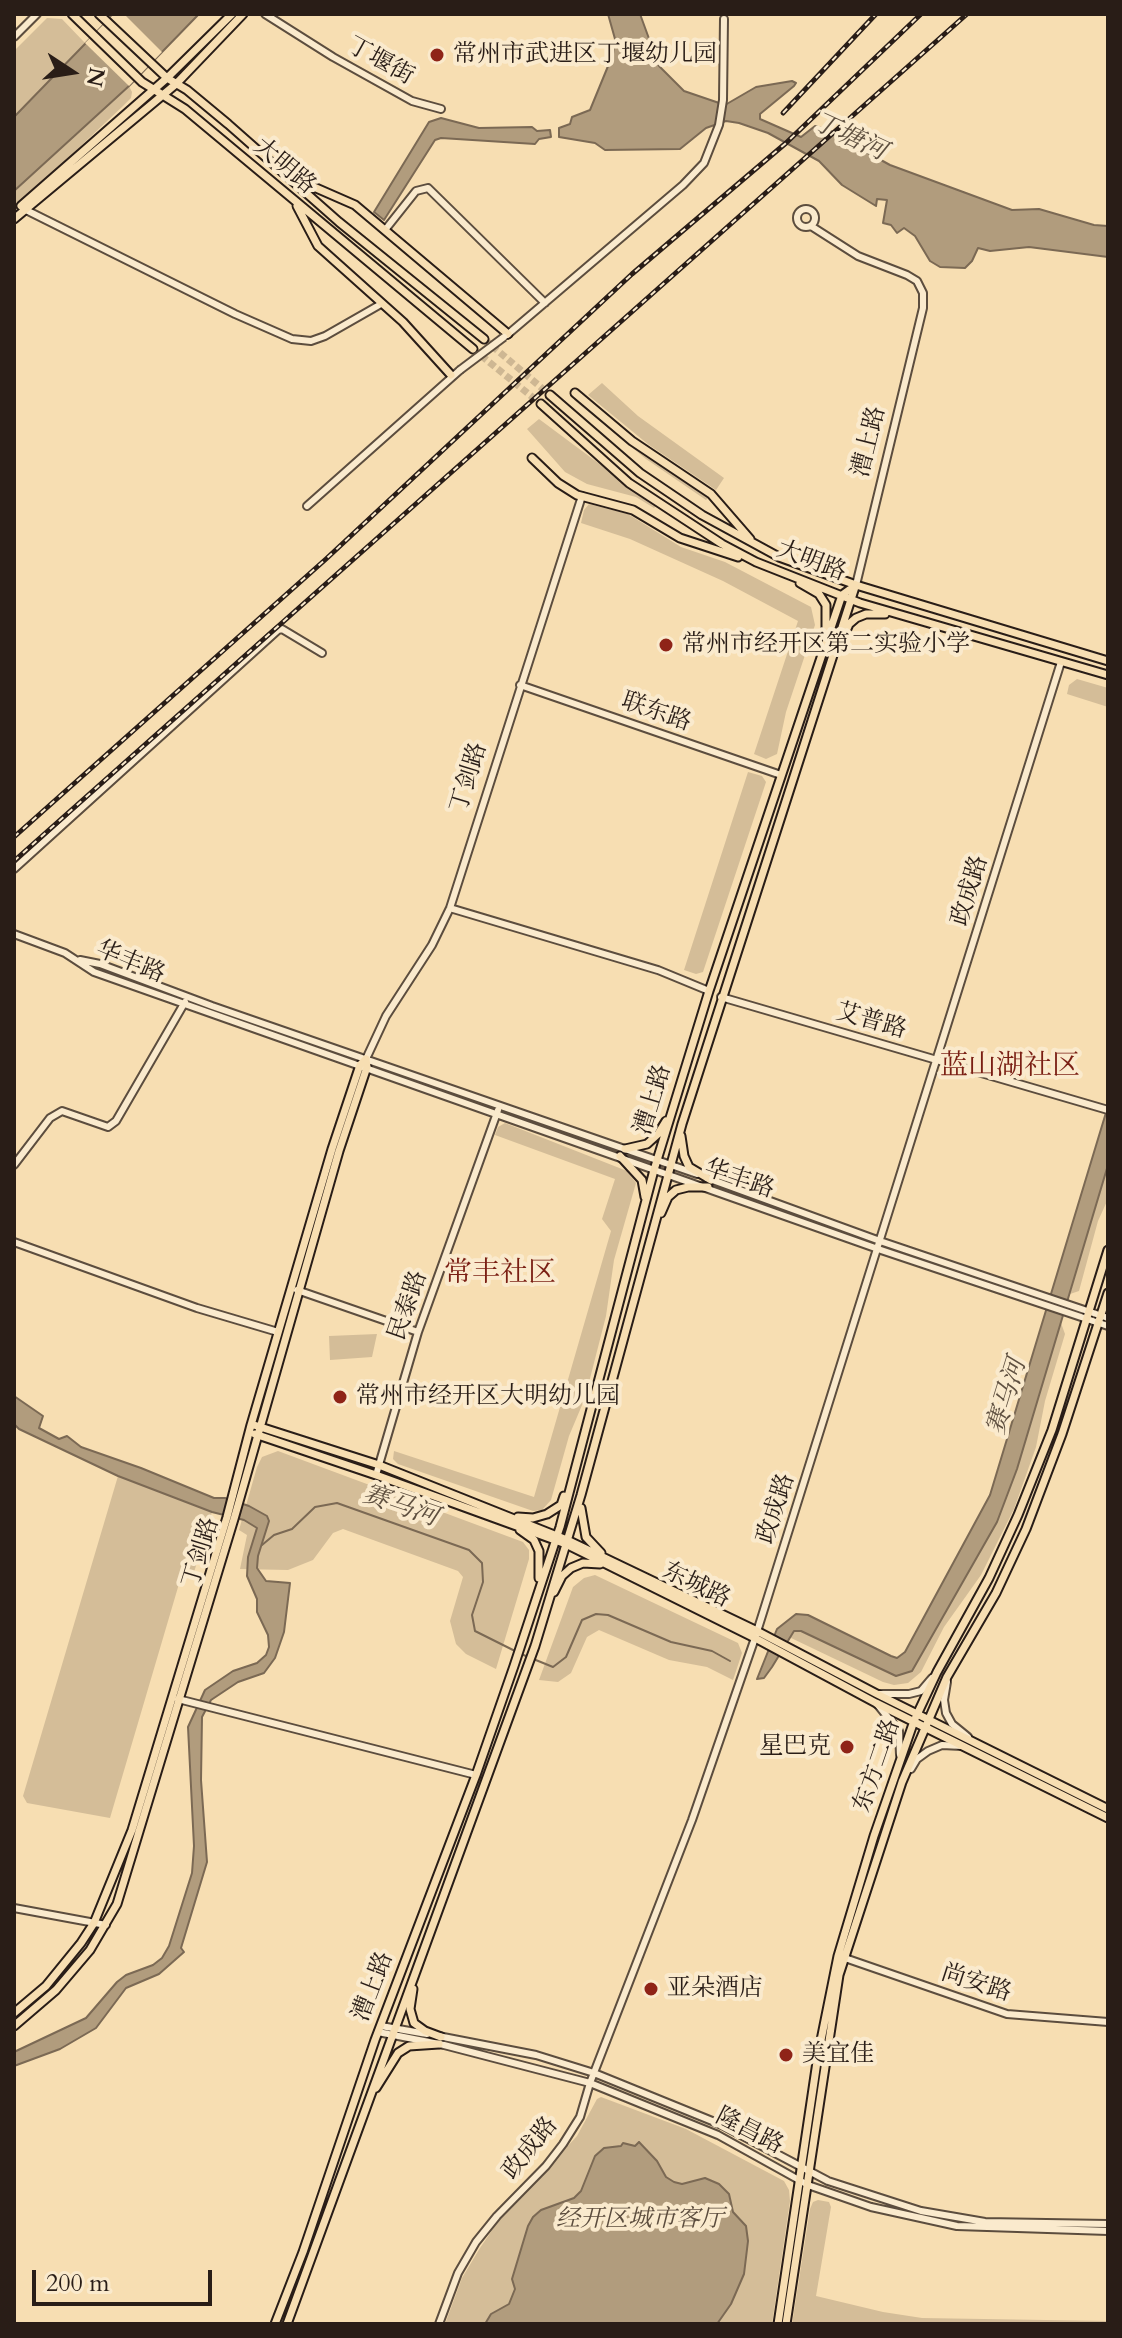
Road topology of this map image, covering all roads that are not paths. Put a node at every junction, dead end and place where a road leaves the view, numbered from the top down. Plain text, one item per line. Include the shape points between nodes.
1 (37, 14) edge
2 (72, 14) edge
3 (99, 14) edge
4 (232, 14) edge
5 (243, 14) edge
6 (265, 14) edge
7 (724, 19) dead end
8 (14, 37) edge
9 (167, 78) junction
10 (176, 84) junction
11 (154, 89) junction
12 (163, 95) junction
13 (441, 109) dead end
14 (285, 175) junction
15 (294, 201) junction
16 (23, 207) junction
17 (14, 213) edge
18 (14, 219) edge
19 (811, 226) dead end
20 (385, 230) junction
21 (545, 303) junction
22 (381, 304) junction
23 (506, 335) junction
24 (484, 339) tunnel mouth
25 (473, 349) tunnel mouth
26 (451, 375) junction
27 (575, 393) dead end
28 (550, 395) tunnel mouth
29 (541, 404) tunnel mouth
30 (532, 458) dead end
31 (582, 496) junction
32 (307, 506) dead end
33 (754, 543) junction
34 (756, 562) junction
35 (784, 574) junction
36 (856, 585) junction
37 (842, 595) junction
38 (850, 599) junction
39 (907, 617) junction
40 (824, 648) junction
41 (322, 653) dead end
42 (1108, 661) edge
43 (1061, 662) junction
44 (1108, 675) edge
45 (825, 678) junction
46 (520, 685) junction
47 (781, 775) junction
48 (14, 869) edge
49 (450, 908) junction
50 (14, 934) edge
51 (709, 991) junction
52 (721, 997) junction
53 (186, 1000) junction
54 (937, 1060) junction
55 (364, 1064) junction
56 (1105, 1109) edge
57 (498, 1110) junction
58 (671, 1112) junction
59 (682, 1124) junction
60 (623, 1152) junction
61 (657, 1160) junction
62 (670, 1164) junction
63 (14, 1165) edge
64 (654, 1170) junction
65 (667, 1174) junction
66 (710, 1184) junction
67 (645, 1205) junction
68 (652, 1233) junction
69 (14, 1242) edge
70 (879, 1245) junction
71 (1108, 1250) edge
72 (297, 1290) junction
73 (1108, 1293) edge
74 (1088, 1316) junction
75 (1104, 1320) edge
76 (278, 1332) junction
77 (418, 1332) junction
78 (254, 1429) junction
79 (379, 1465) junction
80 (574, 1472) junction
81 (376, 1475) junction
82 (581, 1495) junction
83 (512, 1520) junction
84 (556, 1538) junction
85 (566, 1542) junction
86 (608, 1559) junction
87 (613, 1568) junction
88 (538, 1589) junction
89 (543, 1615) junction
90 (756, 1634) junction
91 (937, 1672) junction
92 (947, 1677) junction
93 (175, 1698) junction
94 (876, 1698) junction
95 (918, 1712) junction
96 (929, 1718) junction
97 (914, 1721) junction
98 (925, 1727) junction
99 (968, 1737) junction
100 (967, 1747) junction
101 (899, 1768) junction
102 (476, 1775) junction
103 (902, 1782) junction
104 (1108, 1809) edge
105 (1108, 1818) edge
106 (14, 1908) edge
107 (94, 1923) junction
108 (106, 1925) junction
109 (842, 1957) junction
110 (420, 1961) junction
111 (14, 2013) edge
112 (1108, 2022) edge
113 (14, 2026) edge
114 (379, 2029) junction
115 (393, 2032) junction
116 (440, 2040) junction
117 (594, 2073) junction
118 (590, 2083) junction
119 (361, 2119) junction
120 (806, 2169) junction
121 (804, 2182) junction
122 (1108, 2224) edge
123 (1108, 2231) edge
124 (275, 2324) edge
125 (287, 2324) edge
126 (439, 2324) edge
127 (778, 2324) edge
128 (786, 2324) edge

1 - 8 street
2 - 11 main road, 大明路
3 - 9 main road, 大明路
4 - 9 main road
5 - 10 main road
6 - 13 street, 丁堰街 via 412,101
7 - 21 street via 723,100 704,163
9 - 10 main road, 大明路
9 - 11 main road
10 - 12 main road
10 - 14 main road, 大明路
11 - 12 main road, 大明路
11 - 16 main road
12 - 15 main road, 大明路
12 - 16 main road
14 - 20 main road via 355,205
14 - 24 main road, 大明路
15 - 22 main road via 318,246
15 - 25 main road, 大明路
16 - 17 main road
16 - 18 main road
16 - 22 street via 292,339 325,336
19 - 36 street, 漕上路 via 858,256 917,281 923,293
20 - 21 street via 416,191 428,188
20 - 23 main road
21 - 23 street
22 - 26 main road
23 - 26 street, bridge
26 - 32 street
27 - 33 main road via 632,441 711,494
28 - 33 main road, 大明路 via 640,473
29 - 34 main road, 大明路 via 629,483
30 - 31 main road via 558,483
31 - 34 main road via 633,510 680,538
31 - 46 street, 丁剑路
33 - 36 main road, 大明路
34 - 35 main road, 大明路
35 - 37 main road, 大明路
35 - 40 main road via 819,594 826,605
36 - 37 main road
36 - 38 main road, 漕上路
36 - 42 main road, 大明路
37 - 38 main road, 大明路
37 - 40 main road, 漕上路
38 - 39 main road, 大明路
38 - 45 main road, 漕上路
39 - 43 main road, 大明路
39 - 45 main road via 878,613 856,618
40 - 47 main road, 漕上路
41 - 48 street via 278,630
43 - 44 main road, 大明路
43 - 54 street, 政成路
45 - 52 main road, 漕上路
46 - 47 street, 联东路
46 - 49 street, 丁剑路
47 - 51 main road, 漕上路
49 - 51 street via 658,970
49 - 55 street, 丁剑路
50 - 53 street, 华丰路 via 94,972
51 - 58 main road, 漕上路
52 - 54 street, 艾普路
52 - 59 main road, 漕上路
53 - 55 street, 华丰路
53 - 63 street via 116,1121 108,1127 62,1111 50,1118
54 - 56 street, 艾普路
54 - 70 street, 政成路
55 - 57 street, 华丰路
55 - 72 main road, 丁剑路
55 - 76 main road, 丁剑路
57 - 60 street, 华丰路
57 - 77 street, 民泰路
58 - 60 main road via 647,1144
58 - 61 main road, 漕上路
59 - 62 main road, 漕上路
59 - 66 main road via 689,1167
60 - 61 street, 华丰路
60 - 64 street, 华丰路
60 - 67 main road via 642,1180
61 - 62 street, 华丰路
61 - 64 main road, 漕上路
62 - 65 main road, 漕上路
62 - 66 street, 华丰路
64 - 65 street, 华丰路
64 - 67 main road, 漕上路
65 - 66 street, 华丰路
65 - 68 main road, 漕上路
66 - 68 main road via 676,1190
66 - 70 street, 华丰路
67 - 80 main road, 漕上路
68 - 82 main road, 漕上路
69 - 76 street
70 - 74 street, 华丰路 via 1043,1306
70 - 74 street, 华丰路 via 1070,1304
70 - 90 street, 政成路
71 - 74 main road, 东方二路
72 - 77 street
72 - 78 main road, 丁剑路
73 - 75 main road, 东方二路
74 - 75 street, 华丰路
74 - 91 main road, 东方二路 via 1018,1515
75 - 92 main road, 东方二路 via 1026,1529
76 - 78 main road, 丁剑路
77 - 79 street, 民泰路
78 - 79 main road, 东城路
78 - 81 main road, 东城路
78 - 93 main road, 丁剑路
79 - 81 street, 民泰路
79 - 83 main road, 东城路
80 - 83 main road via 561,1505 547,1514
80 - 84 main road, 漕上路
81 - 83 main road, 东城路
82 - 85 main road, 漕上路
82 - 86 main road via 586,1537
83 - 84 main road, 东城路
83 - 88 main road via 539,1551
84 - 85 main road, 东城路
84 - 88 main road, 漕上路
85 - 86 main road, 东城路
85 - 87 main road, 东城路
85 - 89 main road, 漕上路
86 - 90 main road, 东城路
87 - 89 main road via 594,1563 571,1568
87 - 90 main road, 东城路
88 - 102 main road, 漕上路
89 - 110 main road, 漕上路
90 - 94 main road, 东城路
90 - 117 street, 政成路
91 - 94 street via 921,1691
91 - 95 main road, 东方二路
92 - 96 main road, 东方二路
92 - 99 street via 946,1713
93 - 102 street
93 - 107 main road, 丁剑路 via 132,1830
93 - 108 main road, 丁剑路 via 136,1844
94 - 95 main road, 东城路
94 - 97 main road, 东城路
94 - 101 street via 899,1731
95 - 96 main road, 东城路
95 - 97 main road, 东方二路
96 - 98 main road, 东方二路
96 - 99 main road, 东城路
97 - 98 main road, 东城路
97 - 101 main road, 东方二路
98 - 100 main road, 东城路
98 - 103 main road, 东方二路
99 - 104 main road, 东城路
100 - 103 street via 942,1745 928,1751
100 - 105 main road, 东城路
101 - 109 main road, 东方二路 via 874,1836
102 - 114 main road, 漕上路
103 - 109 main road, 东方二路
106 - 107 street
107 - 108 street
107 - 111 main road, 丁剑路 via 46,1986
108 - 113 main road, 丁剑路 via 56,1990
109 - 112 street, 尚安路 via 1007,2014
109 - 120 main road, 东方二路
110 - 115 main road, 漕上路
110 - 116 main road via 410,2009 414,2023
114 - 115 street, 隆昌路
114 - 124 main road, 漕上路
115 - 116 street, 隆昌路
115 - 119 main road, 漕上路
116 - 117 street, 隆昌路 via 536,2055
116 - 118 street, 隆昌路
116 - 119 main road via 398,2053
117 - 118 street, 政成路
117 - 120 street, 隆昌路 via 722,2125
118 - 121 street, 隆昌路 via 718,2135
118 - 126 street, 政成路 via 580,2117 563,2144 476,2242
119 - 125 main road, 漕上路
120 - 121 main road, 东方二路
120 - 122 street, 隆昌路 via 872,2197 953,2218
121 - 123 street, 隆昌路 via 871,2207 957,2226
121 - 127 main road, 东方二路
121 - 128 main road, 东方二路

